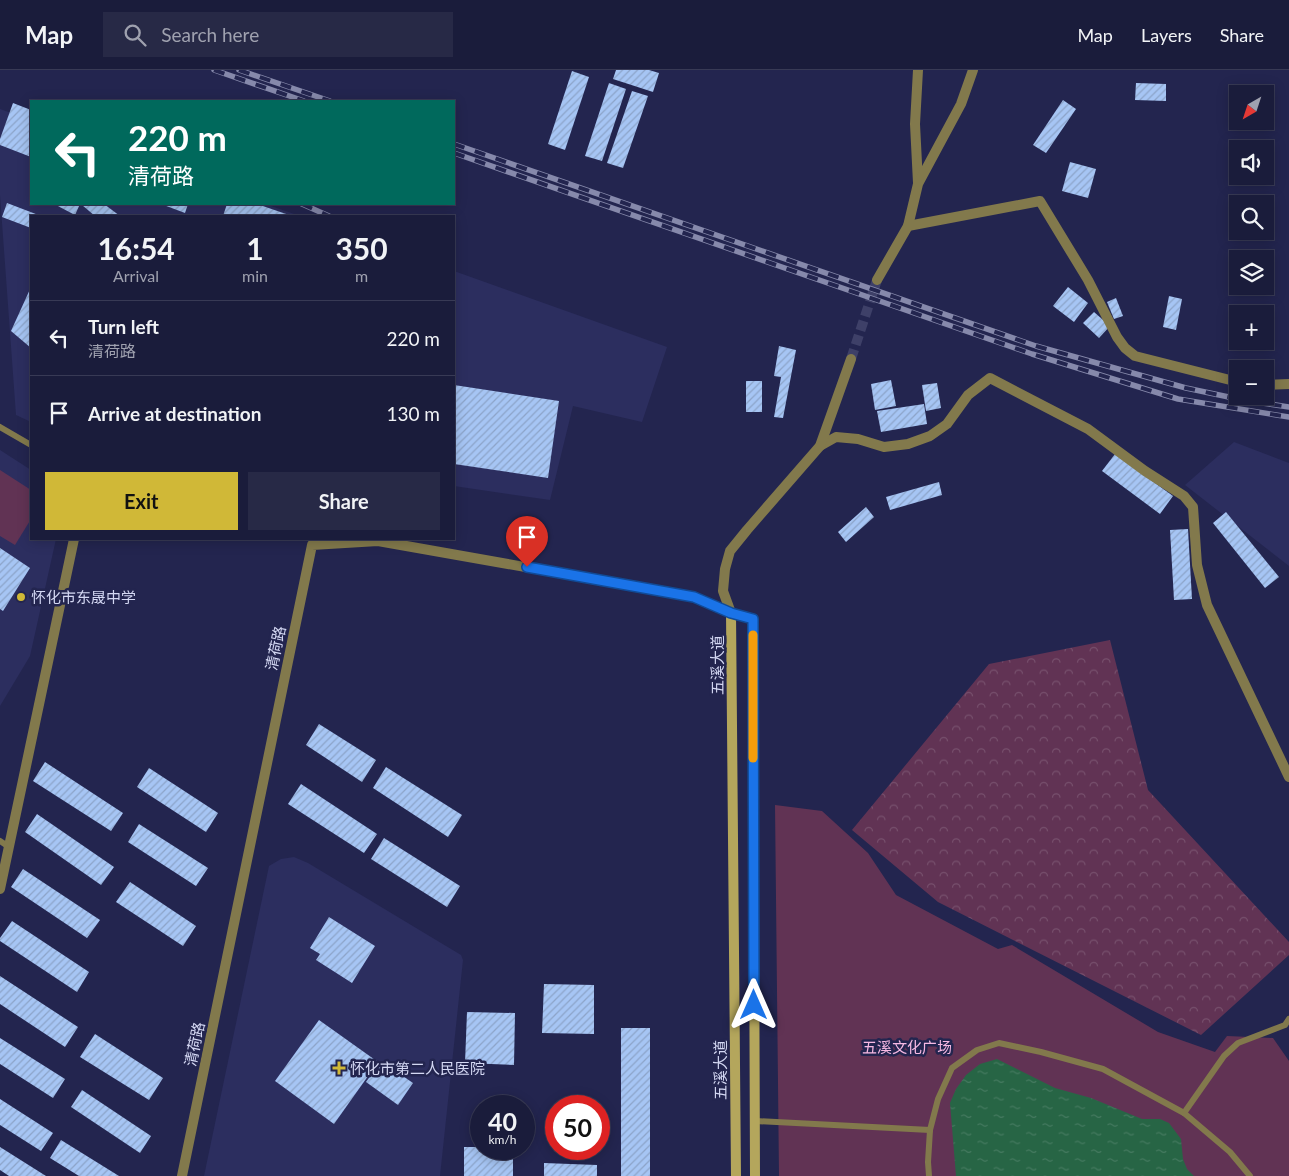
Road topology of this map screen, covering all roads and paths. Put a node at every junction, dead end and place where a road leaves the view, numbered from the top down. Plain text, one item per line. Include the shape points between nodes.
1 (918, 70) edge
2 (973, 70) edge
3 (918, 184) junction
4 (908, 226) junction
5 (877, 280) tunnel mouth
6 (851, 359) tunnel mouth
7 (1229, 380) edge
8 (1289, 384) edge
9 (1274, 385) edge
10 (0, 427) edge
11 (30, 444) edge
12 (820, 446) junction
13 (74, 540) edge
14 (731, 613) junction
15 (1289, 777) edge
16 (4, 844) edge
17 (0, 889) edge
18 (1289, 1019) edge
19 (1184, 1113) junction
20 (755, 1121) junction
21 (930, 1130) junction
22 (182, 1176) edge
23 (736, 1176) edge
24 (755, 1176) edge
25 (929, 1176) edge
26 (1250, 1176) edge

1 - 3 street via 915,124
2 - 3 street via 960,104
3 - 4 street
4 - 5 street
4 - 7 street via 1040,201 1125,348 1135,356
6 - 12 street
8 - 9 street
10 - 11 lane
12 - 14 street via 730,551 724,569 723,591
12 - 15 street via 836,438 858,439 884,446 908,444 930,436 947,424 968,395 990,378 1088,429 1184,496 1193,507 1197,565 1207,606
13 - 16 street
14 - 20 main road, 五溪大道 via 753,619
14 - 22 street, 清荷路 via 694,597 378,540 312,545
14 - 23 main road, 五溪大道
16 - 17 street
18 - 19 lane via 1284,1025 1238,1043 1224,1056
19 - 21 lane via 1103,1069 998,1043 977,1050 952,1068 938,1099
19 - 26 lane via 1230,1152
20 - 21 lane
20 - 24 main road, 五溪大道
21 - 25 lane

